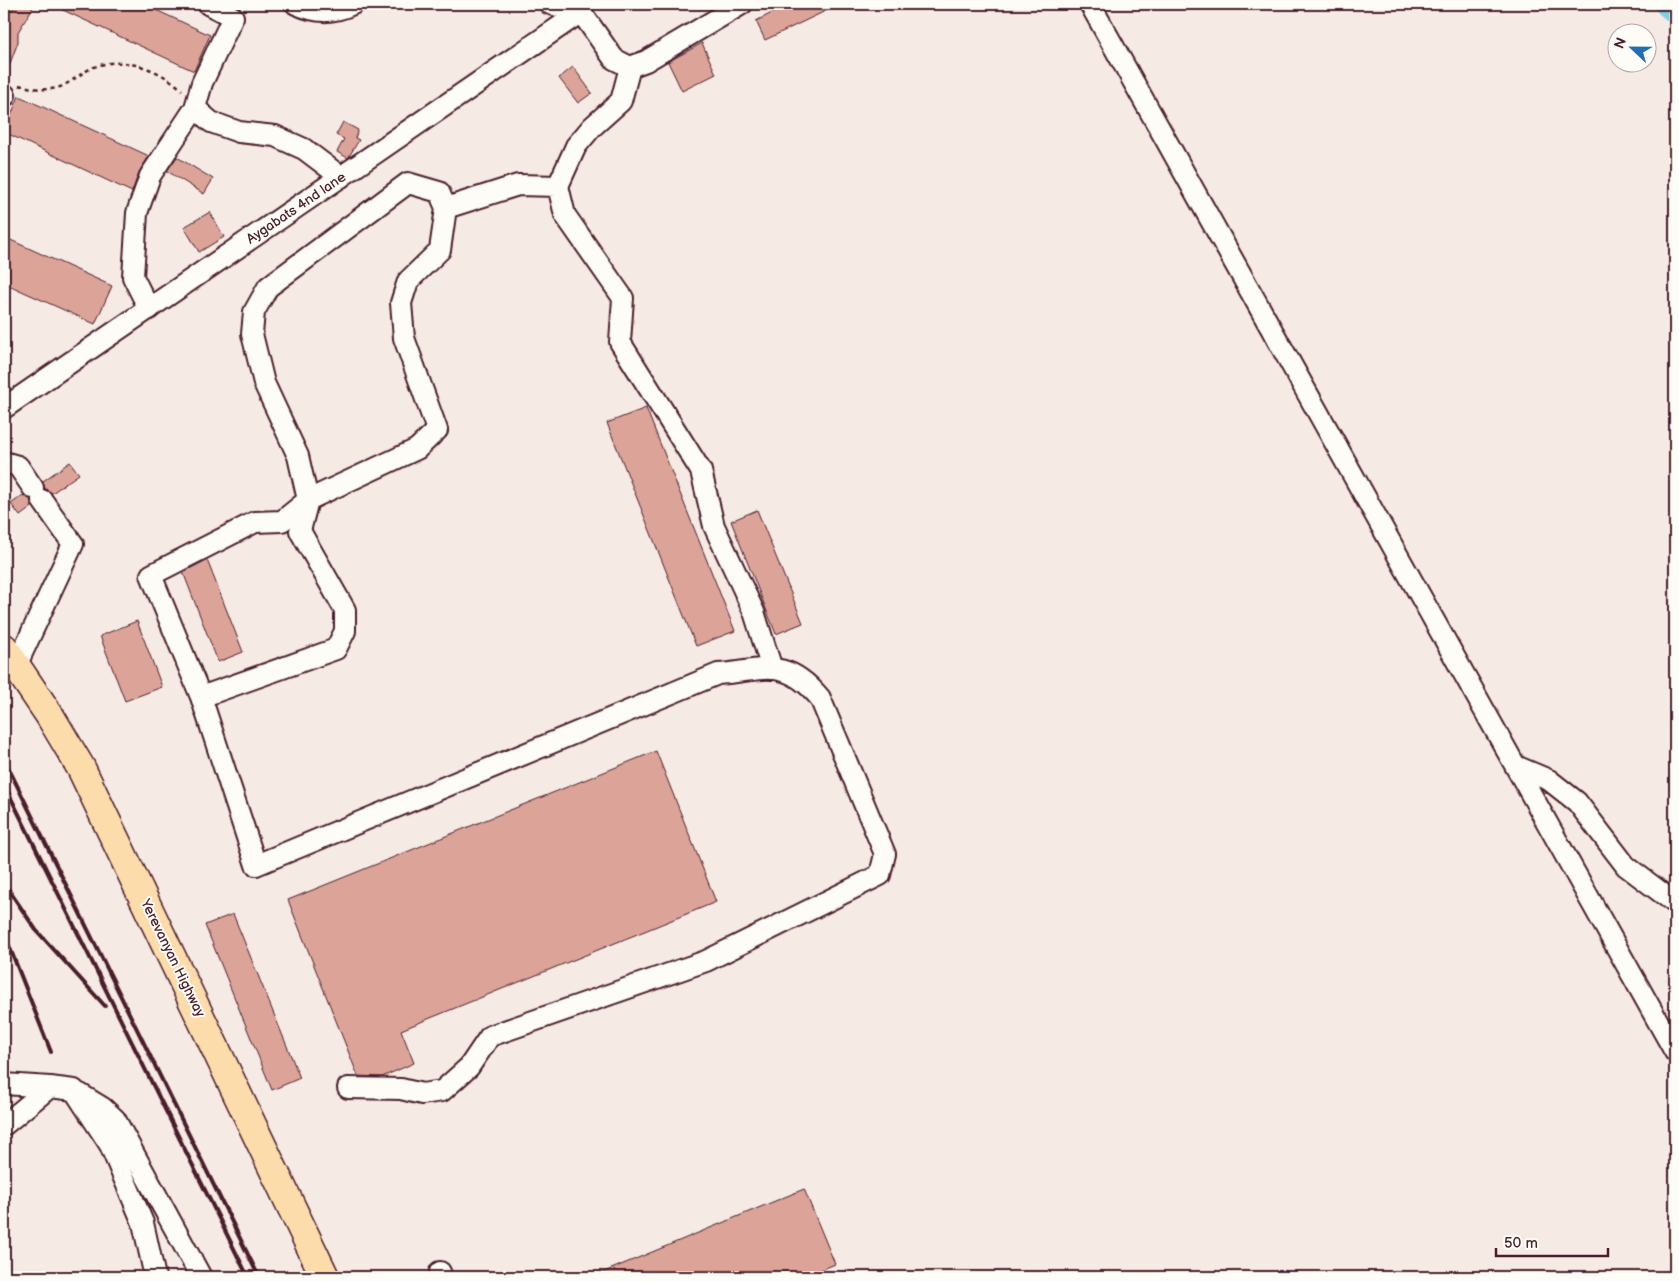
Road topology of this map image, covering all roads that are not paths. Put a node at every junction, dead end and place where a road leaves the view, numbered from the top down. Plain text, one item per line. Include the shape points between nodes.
1 (208, 4) edge
2 (296, 4) edge
3 (353, 4) edge
4 (550, 4) edge
5 (742, 4) edge
6 (1090, 4) edge
7 (580, 8) edge
8 (630, 67) junction
9 (195, 105) junction
10 (341, 177) junction
11 (558, 186) junction
12 (446, 208) junction
13 (148, 309) junction
14 (4, 408) edge
15 (4, 462) edge
16 (308, 500) junction
17 (10, 657) edge
18 (772, 669) junction
19 (201, 697) junction
20 (1518, 767) junction
21 (1675, 902) edge
22 (1675, 1052) edge
23 (4, 1084) edge
24 (50, 1087) junction
25 (348, 1088) dead end
26 (74, 1090) junction
27 (4, 1125) edge
28 (156, 1277) edge
29 (200, 1277) edge
30 (325, 1277) edge

1 - 9 street via 233,17
2 - 3 street via 324,12
4 - 7 street
5 - 8 street via 646,61
6 - 20 street
7 - 8 street via 614,59
7 - 10 street, Aygabats 4nd lane
8 - 11 street via 621,101 576,146
9 - 10 street via 211,122 239,132 275,136 304,149
9 - 13 street via 150,176 137,212 133,277
10 - 13 street, Aygabats 4nd lane
11 - 12 street via 518,185
11 - 18 street via 565,215 622,298 620,342 701,470 714,526 754,612
12 - 16 street via 440,250 408,281 401,303 404,338 437,430 417,449
12 - 16 street via 439,192 408,183 268,287 254,312 252,334 264,383 298,456
13 - 14 street, Aygabats 4nd lane
15 - 17 street via 18,466 73,544
16 - 19 street via 300,531 345,610 345,632 336,649
16 - 19 street via 282,521 255,522 151,575
17 - 30 highway, Yerevanyan Highway via 81,768
18 - 19 street via 718,674 256,865
18 - 25 street via 790,671 806,682 820,698 885,854 880,875 706,962 490,1036 469,1067 442,1091 422,1094 401,1089
20 - 21 street via 1549,780 1577,802 1626,866
20 - 22 street
23 - 24 street
24 - 26 street
24 - 27 street
26 - 28 street via 110,1146 143,1223
26 - 29 street via 115,1119

